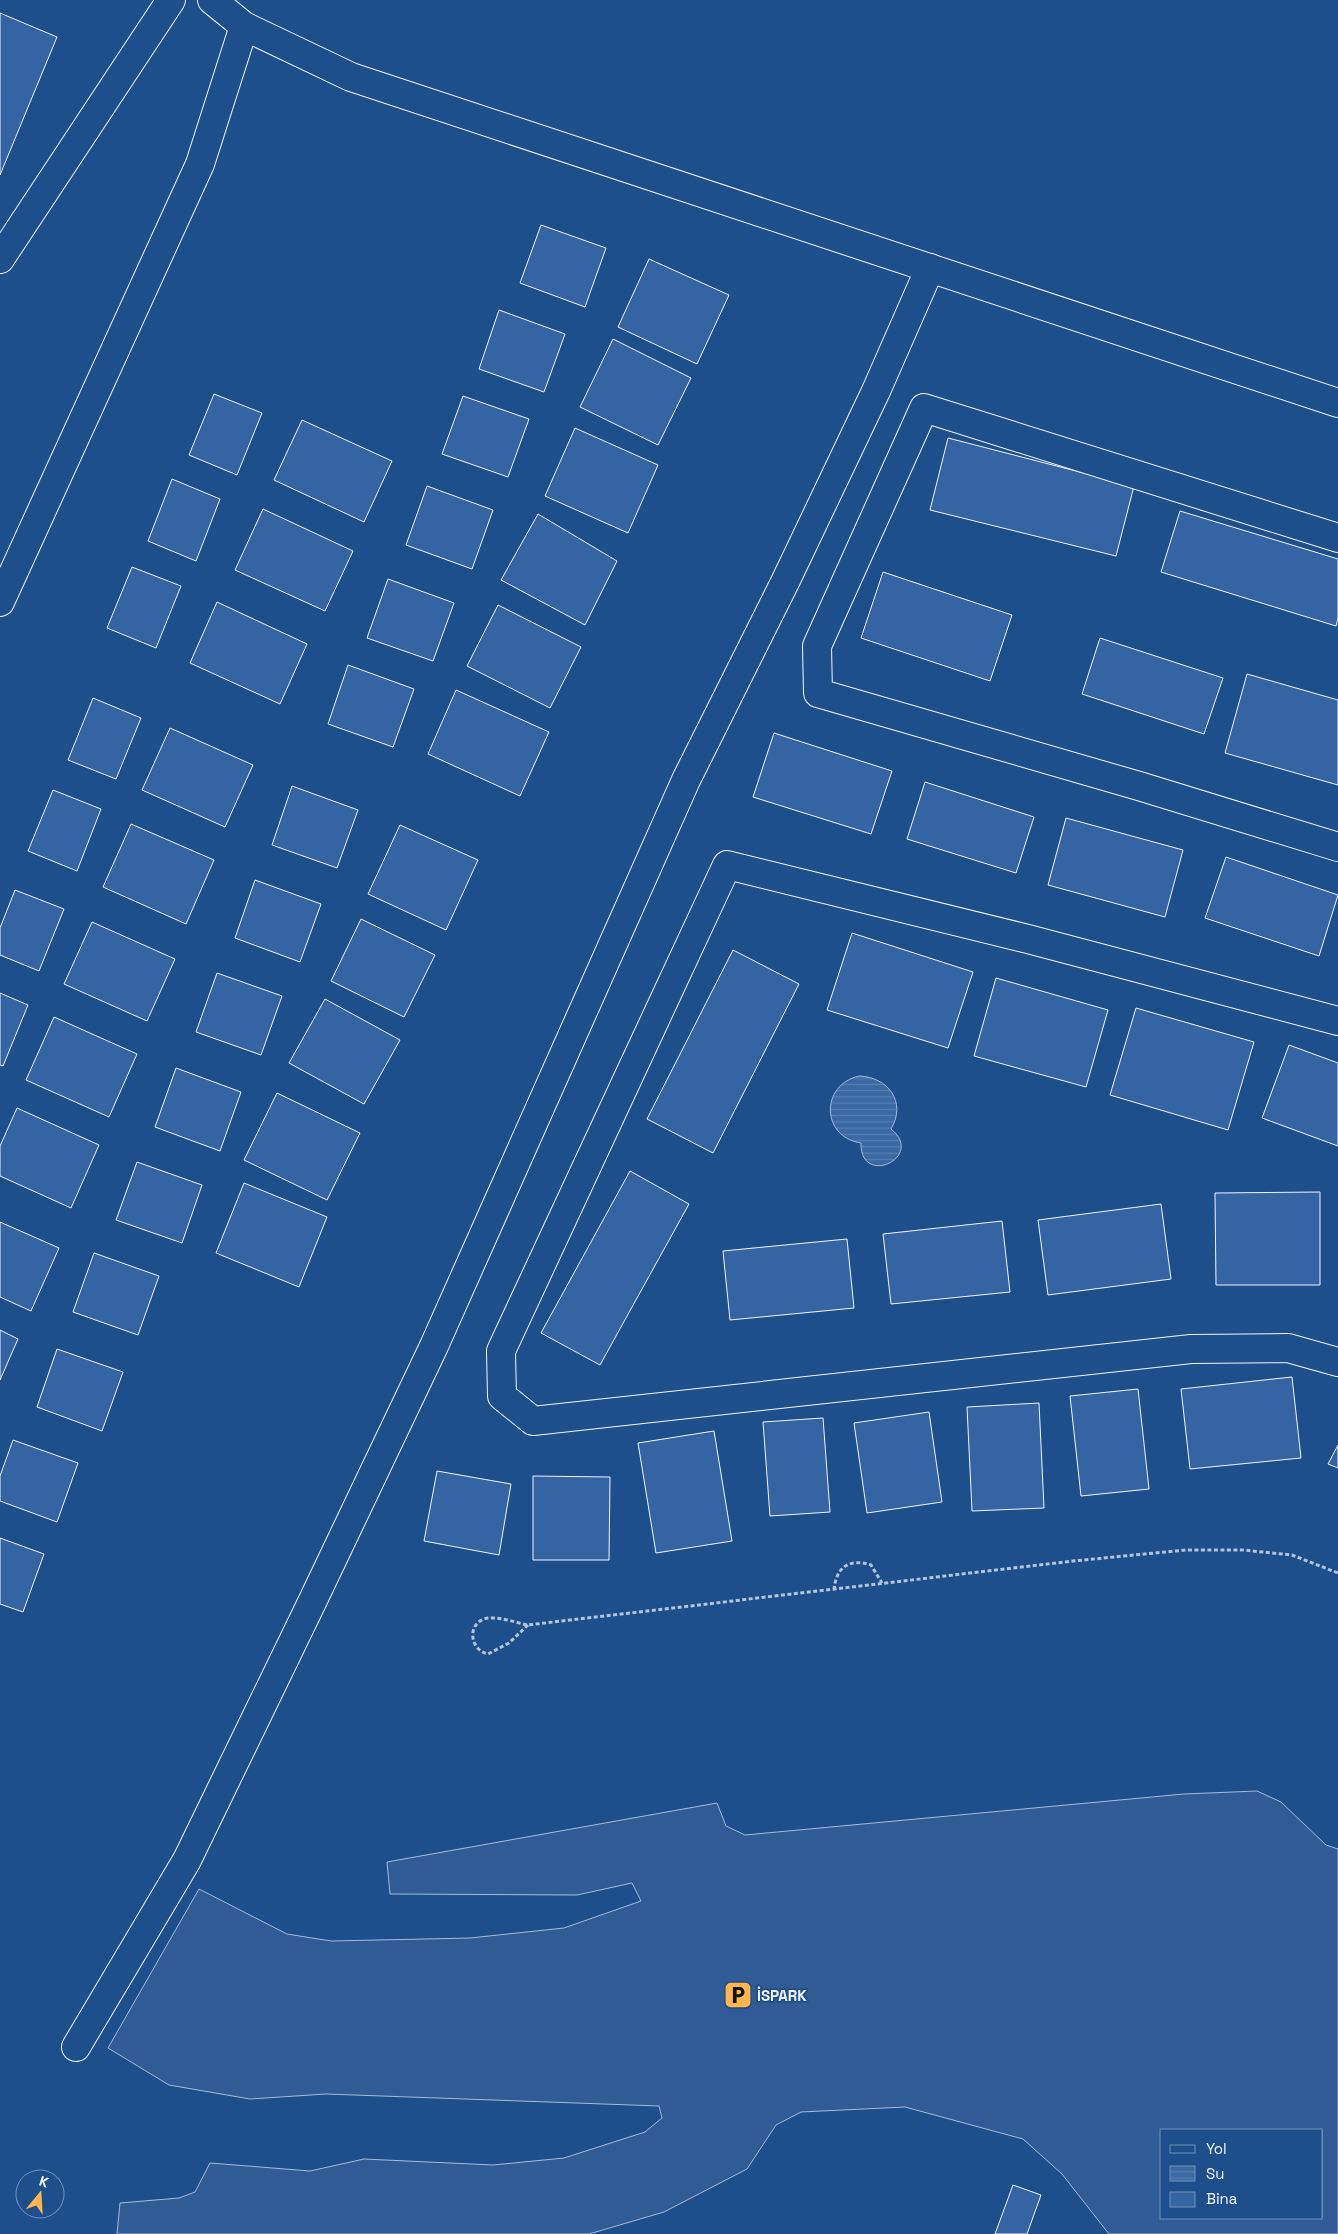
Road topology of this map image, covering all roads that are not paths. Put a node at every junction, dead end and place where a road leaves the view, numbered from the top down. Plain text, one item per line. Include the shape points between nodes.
1 (171, 0) edge
2 (212, 0) edge
3 (244, 26) junction
4 (0, 259) edge
5 (930, 268) junction
6 (1338, 403) edge
7 (1338, 538) edge
8 (0, 602) edge
9 (1338, 847) edge
10 (1338, 1021) edge
11 (1338, 1362) edge
12 (76, 2048) dead end

1 - 4 street
2 - 3 street
3 - 5 street via 351,78
3 - 8 street via 200,164
5 - 6 street
5 - 12 street via 804,544 686,780 434,1346 314,1598 187,1860
7 - 9 street via 924,408 817,646 818,693
10 - 11 street via 1028,939 727,865 501,1351 502,1396 533,1421 1191,1349 1288,1348

